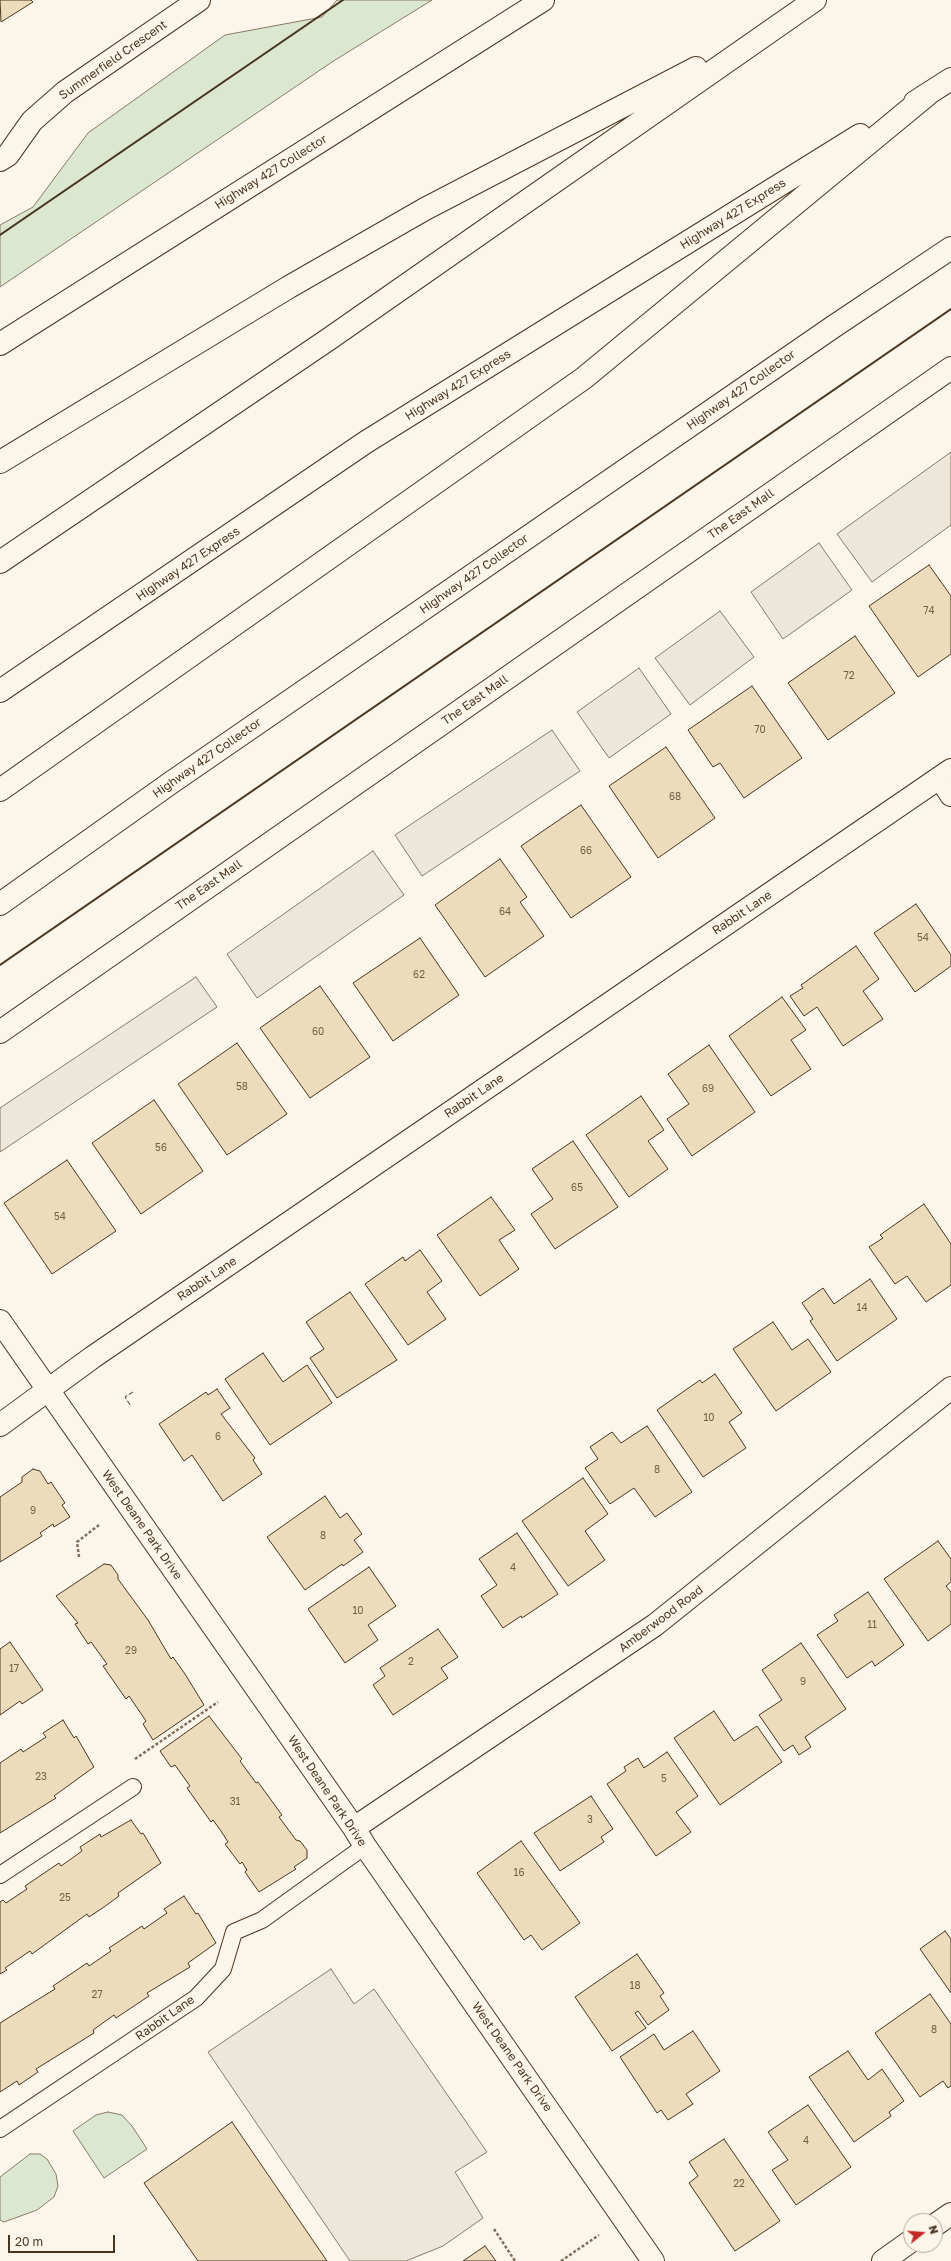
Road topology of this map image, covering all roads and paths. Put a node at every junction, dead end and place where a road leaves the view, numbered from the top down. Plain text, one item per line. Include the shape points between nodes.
1 (199, 0) edge
2 (543, 0) edge
3 (815, 0) edge
4 (775, 27) junction
5 (951, 79) edge
6 (927, 95) junction
7 (0, 160) edge
8 (951, 248) edge
9 (0, 344) edge
10 (951, 368) edge
11 (0, 462) edge
12 (0, 562) edge
13 (0, 691) edge
14 (947, 781) edge
15 (0, 790) edge
16 (0, 904) edge
17 (0, 1032) edge
18 (0, 1322) edge
19 (951, 1388) edge
20 (48, 1391) junction
21 (0, 1425) edge
22 (99, 1525) dead end
23 (79, 1557) dead end
24 (218, 1702) dead end
25 (134, 1760) dead end
26 (133, 1787) dead end
27 (359, 1837) junction
28 (0, 1875) edge
29 (0, 2129) edge
30 (494, 2229) dead end
31 (602, 2232) dead end
32 (903, 2247) edge
33 (515, 2261) edge
34 (562, 2261) edge
35 (653, 2261) edge
36 (882, 2261) edge

1 - 7 main road, Summerfield Crescent via 65,92 32,122 8,155
2 - 9 main road, Highway 427 Collector
3 - 4 main road
4 - 11 main road via 425,209 289,287
4 - 12 main road via 329,339
5 - 6 main road
6 - 13 main road, Highway 427 Express via 366,442
6 - 15 main road via 584,378
8 - 16 main road, Highway 427 Collector via 179,778
10 - 17 main road, The East Mall
14 - 20 main road, Rabbit Lane via 93,1357
18 - 20 main road, West Deane Park Drive
19 - 27 main road, Amberwood Road via 656,1626
20 - 21 main road, Rabbit Lane
20 - 27 main road, West Deane Park Drive
22 - 23 path via 77,1542
24 - 25 path
26 - 28 lane
27 - 29 lane, Rabbit Lane via 262,1920 234,1932 223,1969 196,1998
27 - 35 main road, West Deane Park Drive
30 - 33 path
31 - 34 path
32 - 36 main road

